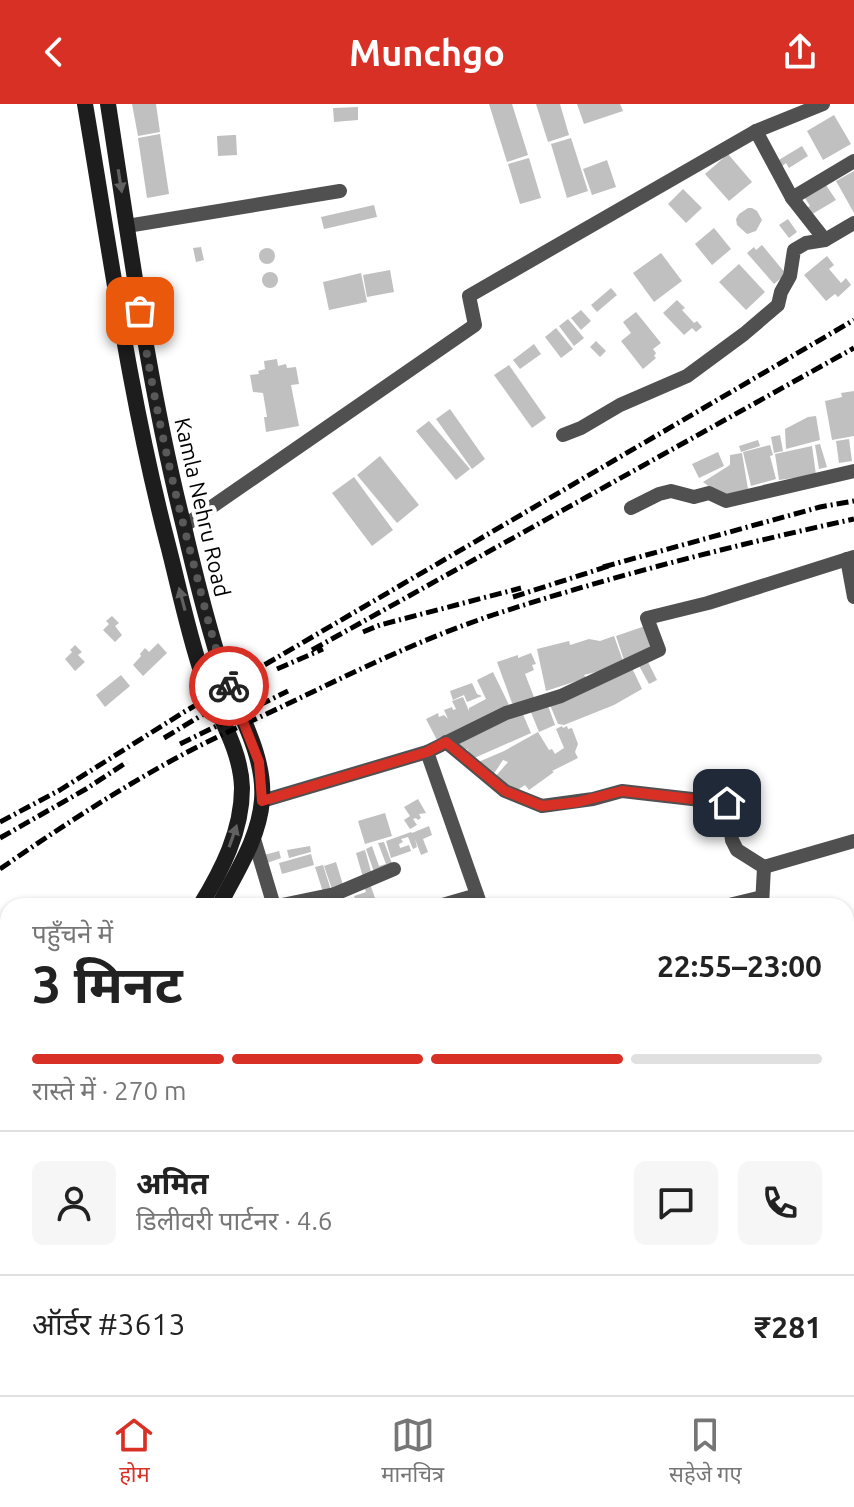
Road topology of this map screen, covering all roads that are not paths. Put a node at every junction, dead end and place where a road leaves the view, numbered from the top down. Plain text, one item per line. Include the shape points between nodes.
1 (85, 104) edge
2 (108, 104) edge
3 (823, 104) edge
4 (756, 131) junction
5 (854, 161) edge
6 (340, 191) dead end
7 (792, 198) junction
8 (854, 223) edge
9 (127, 226) junction
10 (825, 240) junction
11 (155, 399) junction
12 (135, 403) junction
13 (563, 435) dead end
14 (854, 471) edge
15 (631, 508) dead end
16 (184, 526) junction
17 (851, 558) edge
18 (854, 597) edge
19 (446, 742) junction
20 (427, 752) junction
21 (262, 801) junction
22 (254, 839) junction
23 (854, 841) edge
24 (764, 867) junction
25 (394, 869) dead end
26 (205, 898) edge
27 (223, 898) edge
28 (272, 898) edge
29 (341, 898) edge
30 (478, 898) edge
31 (762, 898) edge

1 - 12 main road, Kamla Nehru Road
2 -> 9 main road, Kamla Nehru Road
3 - 4 street
4 - 7 street
4 - 16 street via 469,296 475,325
5 - 7 street
6 - 9 street
7 - 10 street
8 - 10 street
9 - 11 main road, Kamla Nehru Road
10 - 13 street via 794,250 778,305 708,362
11 - 12 main road
11 - 16 main road, Kamla Nehru Road
26 -> 12 main road, Kamla Nehru Road via 233,841 240,814 240,770 202,675
14 - 15 street via 726,501 709,493 694,497 671,491
16 - 21 main road, Kamla Nehru Road via 218,658 259,762
17 - 18 street
17 - 19 street via 647,618 659,650
19 - 20 street
19 - 24 street via 505,791 542,806 622,791 727,803 737,850
20 - 21 street
20 - 30 street
21 - 22 main road, Kamla Nehru Road
22 - 27 main road, Kamla Nehru Road
22 - 28 street
23 - 24 street
24 - 31 street
25 - 29 street

